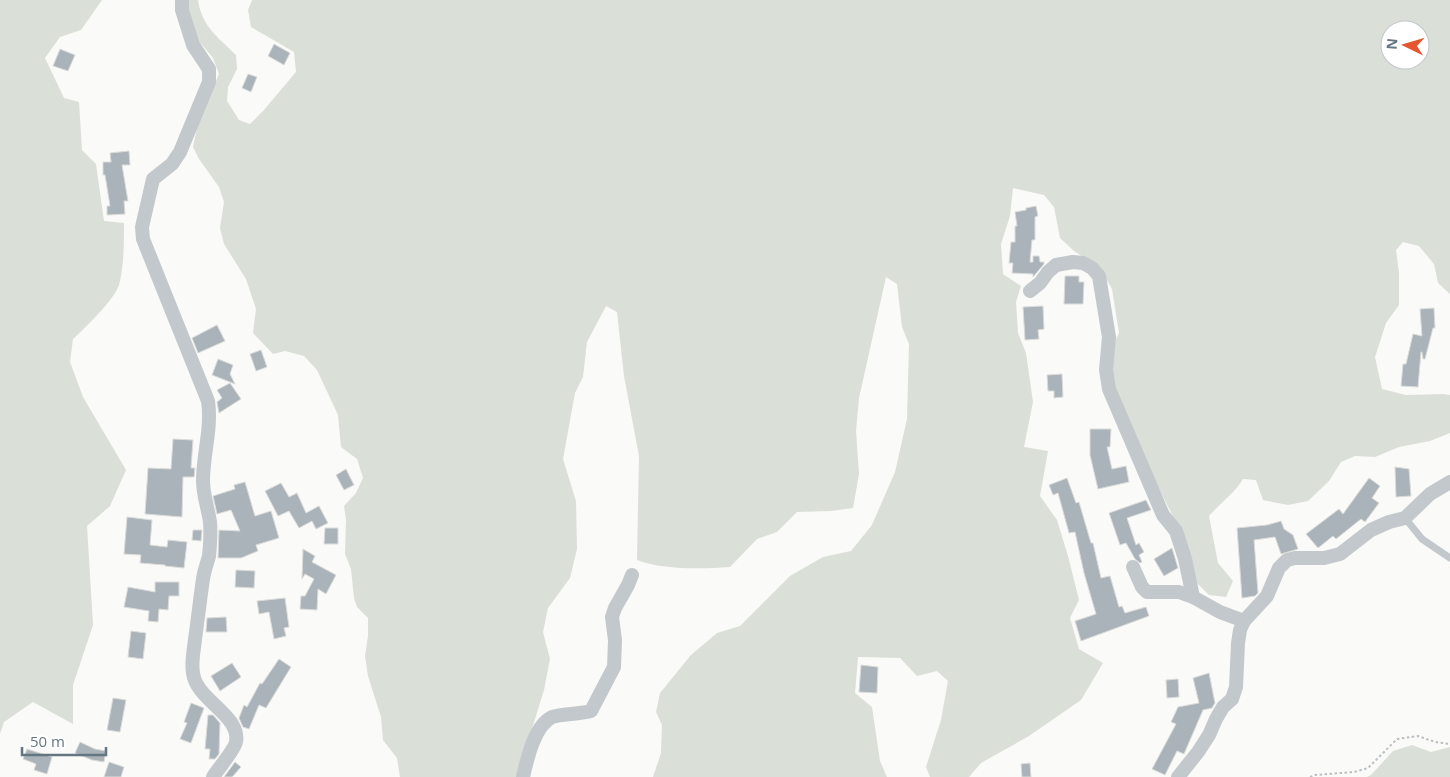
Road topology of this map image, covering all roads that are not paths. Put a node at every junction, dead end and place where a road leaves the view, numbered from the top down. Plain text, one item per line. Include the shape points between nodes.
1 (182, 0) edge
2 (1030, 291) dead end
3 (1450, 482) edge
4 (1405, 518) junction
5 (1450, 558) edge
6 (1133, 567) dead end
7 (632, 575) dead end
8 (1192, 597) junction
9 (1244, 621) junction
10 (213, 777) edge
11 (523, 777) edge
12 (1178, 777) edge

1 - 10 street via 193,45 209,69 209,82 180,152 172,164 153,179 142,227 143,239 208,401 210,415 203,481 210,521 209,557 202,584 193,674 200,691 230,720 236,735 236,743
2 - 8 street via 1056,265 1083,263 1099,276 1109,337 1106,370 1110,389 1162,515 1176,531
3 - 4 street via 1430,494
4 - 5 lane via 1422,539
4 - 9 street via 1372,530 1340,554 1287,560 1279,568 1267,596
6 - 8 street via 1147,592 1179,592
7 - 11 street via 614,608 614,667 597,702 591,711 552,717 541,727
8 - 9 street
9 - 12 street via 1238,643 1236,687 1232,699 1223,707 1198,752

